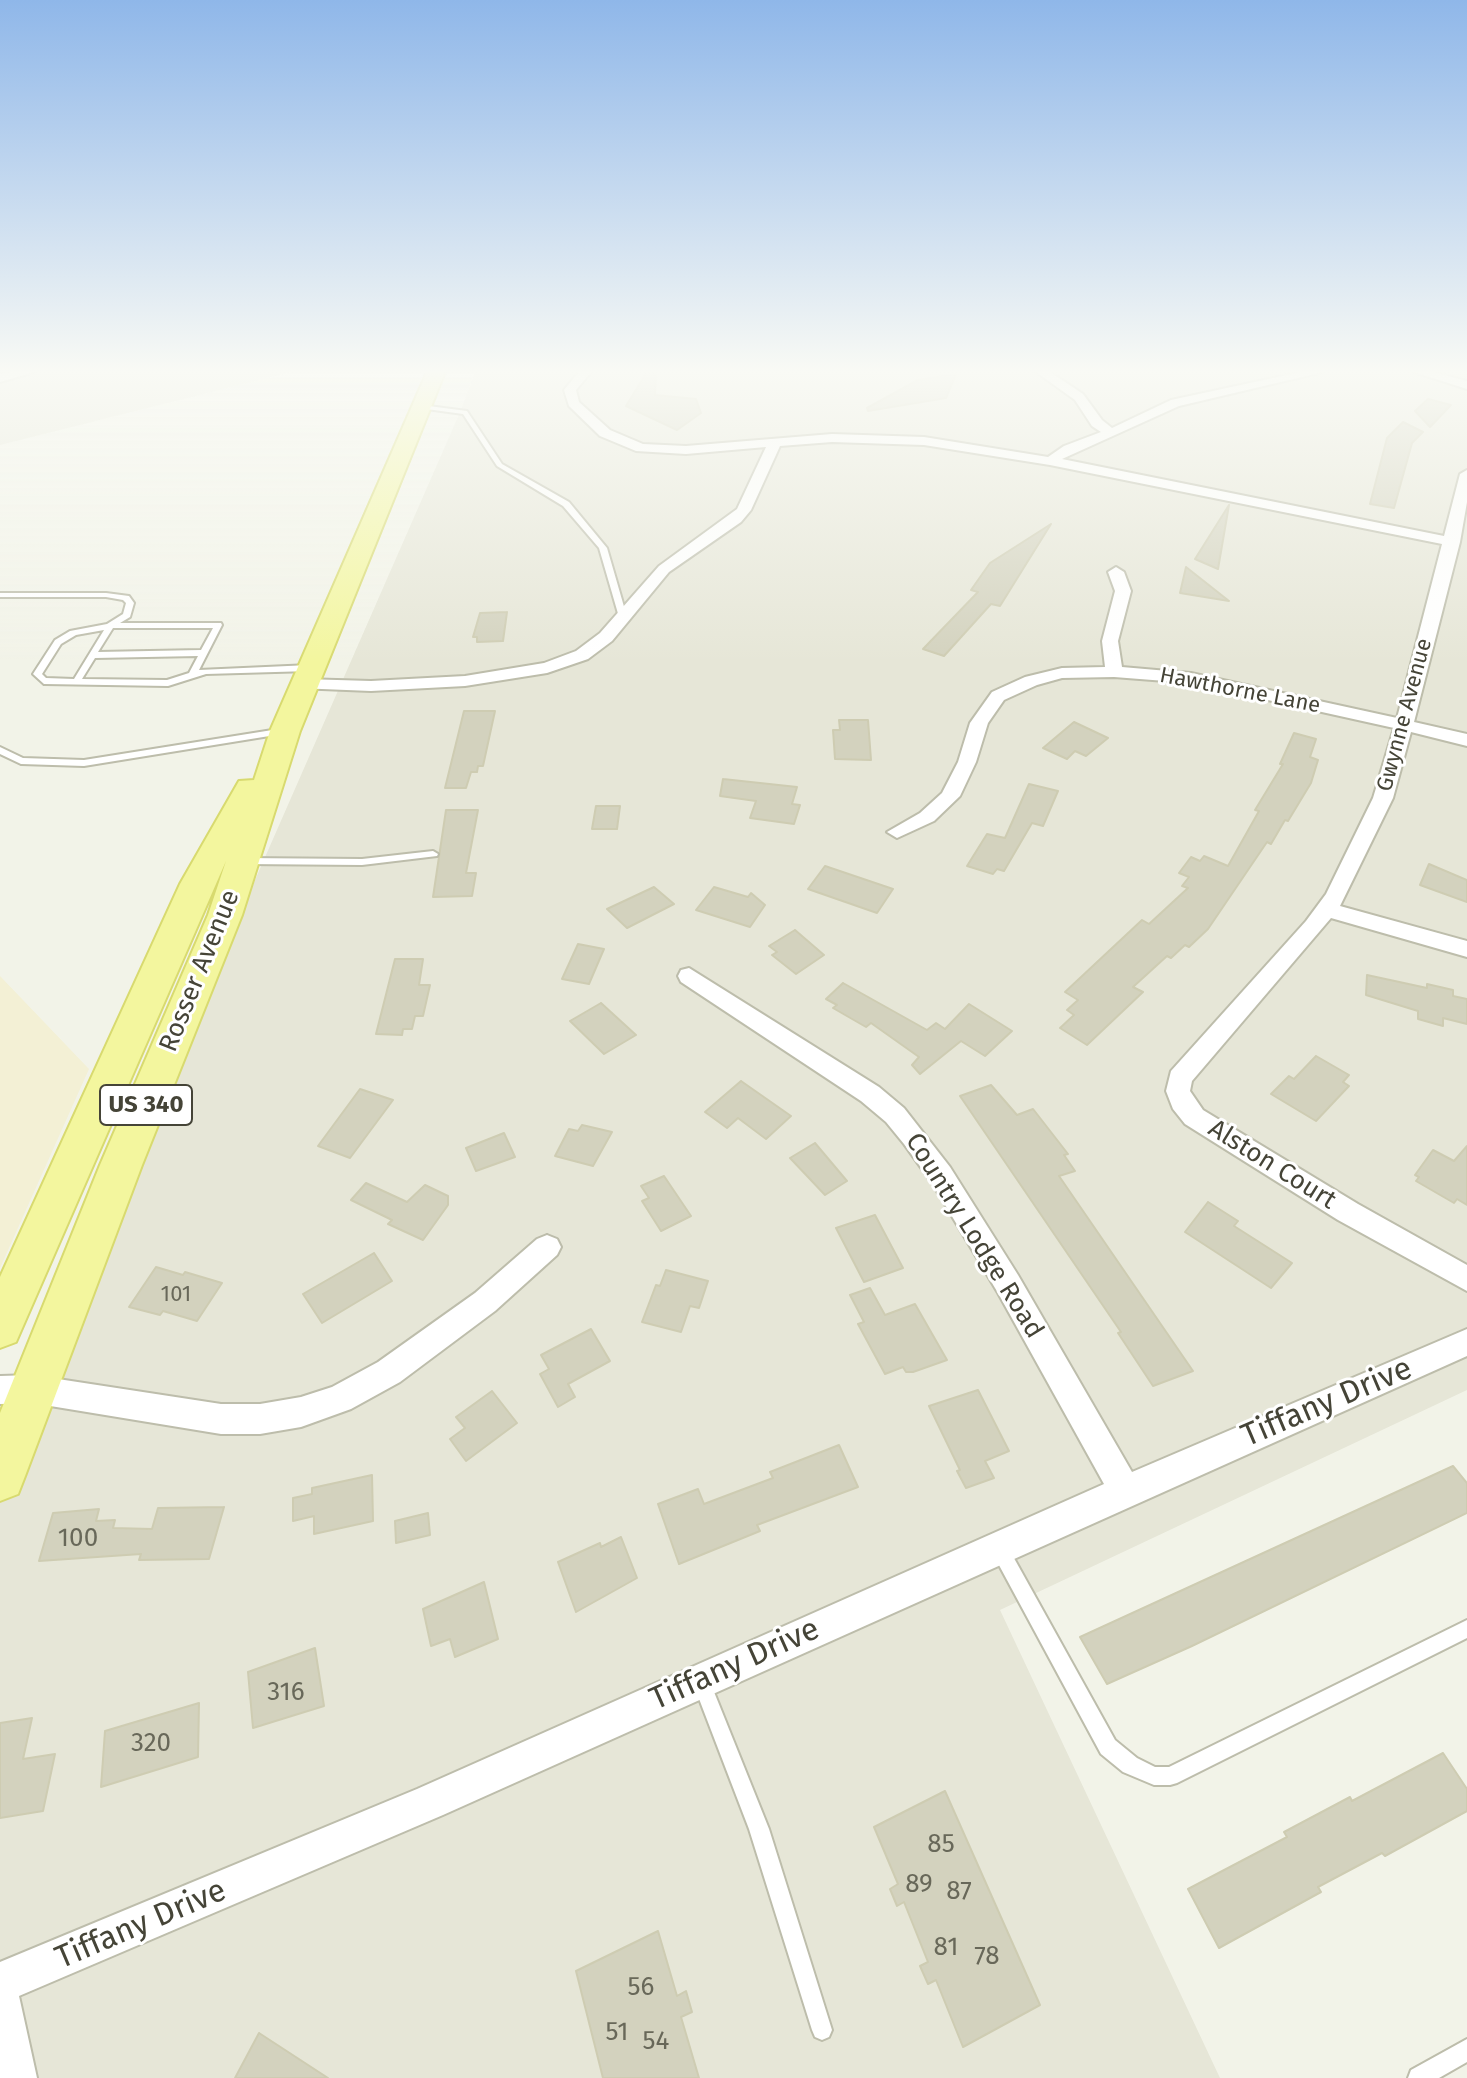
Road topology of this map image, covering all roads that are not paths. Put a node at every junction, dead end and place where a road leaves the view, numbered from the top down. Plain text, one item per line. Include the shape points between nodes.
1 (395, 469) edge
2 (506, 469) edge
3 (763, 469) edge
4 (1090, 469) edge
5 (1467, 474) edge
6 (1452, 542) junction
7 (1116, 572) dead end
8 (0, 595) edge
9 (623, 617) junction
10 (110, 626) junction
11 (203, 653) junction
12 (93, 655) junction
13 (1114, 672) junction
14 (193, 674) junction
15 (306, 676) junction
16 (76, 682) junction
17 (1404, 727) junction
18 (285, 731) junction
19 (1467, 740) edge
20 (0, 750) edge
21 (897, 832) dead end
22 (433, 854) dead end
23 (243, 861) junction
24 (1326, 909) junction
25 (1467, 949) edge
26 (689, 976) dead end
27 (1239, 1011) joint
28 (547, 1247) dead end
29 (1467, 1279) edge
30 (0, 1327) edge
31 (1467, 1342) edge
32 (16, 1389) edge
33 (0, 1476) edge
34 (1125, 1491) junction
35 (999, 1547) junction
36 (1467, 1629) edge
37 (701, 1680) junction
38 (0, 1983) edge
39 (0, 1999) edge
40 (822, 2030) dead end
41 (1467, 2050) edge
42 (16, 2078) edge
43 (1419, 2078) edge

1 - 15 main road, Rosser Avenue / US 340
2 - 9 lane via 566,504 603,548
3 - 9 street via 736,519 664,569
4 - 6 street
5 - 6 street, Gwynne Avenue
6 - 17 street, Gwynne Avenue
7 - 13 street via 1123,591 1110,641
8 - 10 lane via 126,598 127,615
9 - 15 street via 597,645 547,668 418,684
10 - 11 lane via 218,625
10 - 12 lane
10 - 16 lane via 65,637 37,674 44,681
11 - 12 lane
11 - 14 lane
12 - 16 lane
13 - 17 street, Hawthorne Lane via 1226,684
13 - 21 street, Hawthorne Lane via 1053,675 998,696 979,723 950,796 927,817
14 - 15 lane
14 - 16 lane via 168,683
15 - 18 main road, Rosser Avenue / US 340
17 - 19 street, Hawthorne Lane
17 - 24 street, Gwynne Avenue via 1383,798
18 - 20 lane via 84,763 21,761
18 - 23 main road, Rosser Avenue / US 340
18 - 30 main road, Rosser Avenue / US 340 via 197,884
22 - 23 lane via 362,862
23 - 32 main road, Rosser Avenue / US 340 via 202,972
24 - 25 street
24 - 27 street, Gwynne Avenue
26 - 34 street, Country Lodge Road via 895,1115 941,1175 1008,1284
27 - 29 street, Alston Court via 1180,1078 1178,1091 1194,1117
28 - 32 street via 414,1355 340,1399 301,1412 221,1419
31 - 34 street, Tiffany Drive
32 - 33 main road, Rosser Avenue / US 340
34 - 35 street, Tiffany Drive
35 - 36 lane via 1108,1747 1154,1776 1170,1776
35 - 37 street, Tiffany Drive
37 - 38 street, Tiffany Drive via 415,1808
37 - 40 lane via 759,1829
39 - 42 street
41 - 43 lane

